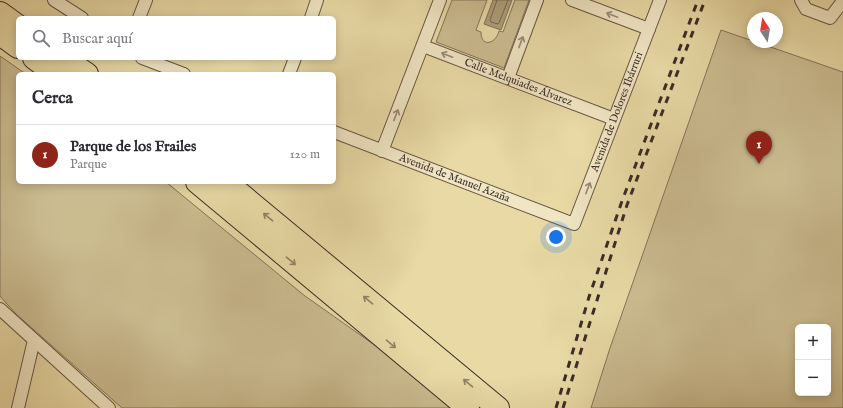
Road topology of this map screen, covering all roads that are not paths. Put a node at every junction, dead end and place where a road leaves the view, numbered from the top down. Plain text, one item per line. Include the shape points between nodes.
1 (54, 0) edge
2 (146, 0) edge
3 (440, 0) edge
4 (537, 0) edge
5 (572, 0) edge
6 (660, 0) edge
7 (801, 0) edge
8 (313, 1) edge
9 (843, 1) edge
10 (0, 13) edge
11 (79, 16) edge
12 (140, 16) edge
13 (310, 16) edge
14 (16, 25) edge
15 (649, 29) junction
16 (0, 34) edge
17 (16, 46) edge
18 (423, 46) junction
19 (37, 60) edge
20 (67, 60) edge
21 (147, 60) edge
22 (295, 60) edge
23 (53, 72) edge
24 (84, 72) edge
25 (179, 72) edge
26 (290, 72) edge
27 (508, 78) junction
28 (614, 119) junction
29 (336, 133) edge
30 (382, 151) junction
31 (199, 184) edge
32 (228, 184) edge
33 (574, 224) joint
34 (0, 309) edge
35 (34, 340) junction
36 (104, 406) edge
37 (18, 408) edge
38 (468, 408) edge
39 (498, 408) edge

1 - 11 street
2 - 12 street
3 - 18 street
27 -> 4 street
15 -> 5 street
6 - 15 street, Avenida de Dolores Ibárruri
7 - 9 street via 806,9 830,18
8 - 13 street
10 - 14 highway
15 - 28 street, Avenida de Dolores Ibárruri
16 - 17 highway
27 -> 18 street, Calle Melquiades Álvarez
30 -> 18 street
19 - 23 highway
20 - 24 highway
21 - 25 street
22 - 26 street
27 - 28 street, Calle Melquiades Álvarez
33 -> 28 street, Avenida de Dolores Ibárruri
29 - 30 street, Avenida de Manuel Azaña
30 - 33 street, Avenida de Manuel Azaña
31 -> 38 highway
39 -> 32 highway
34 - 35 street
35 - 36 street
35 - 37 street

